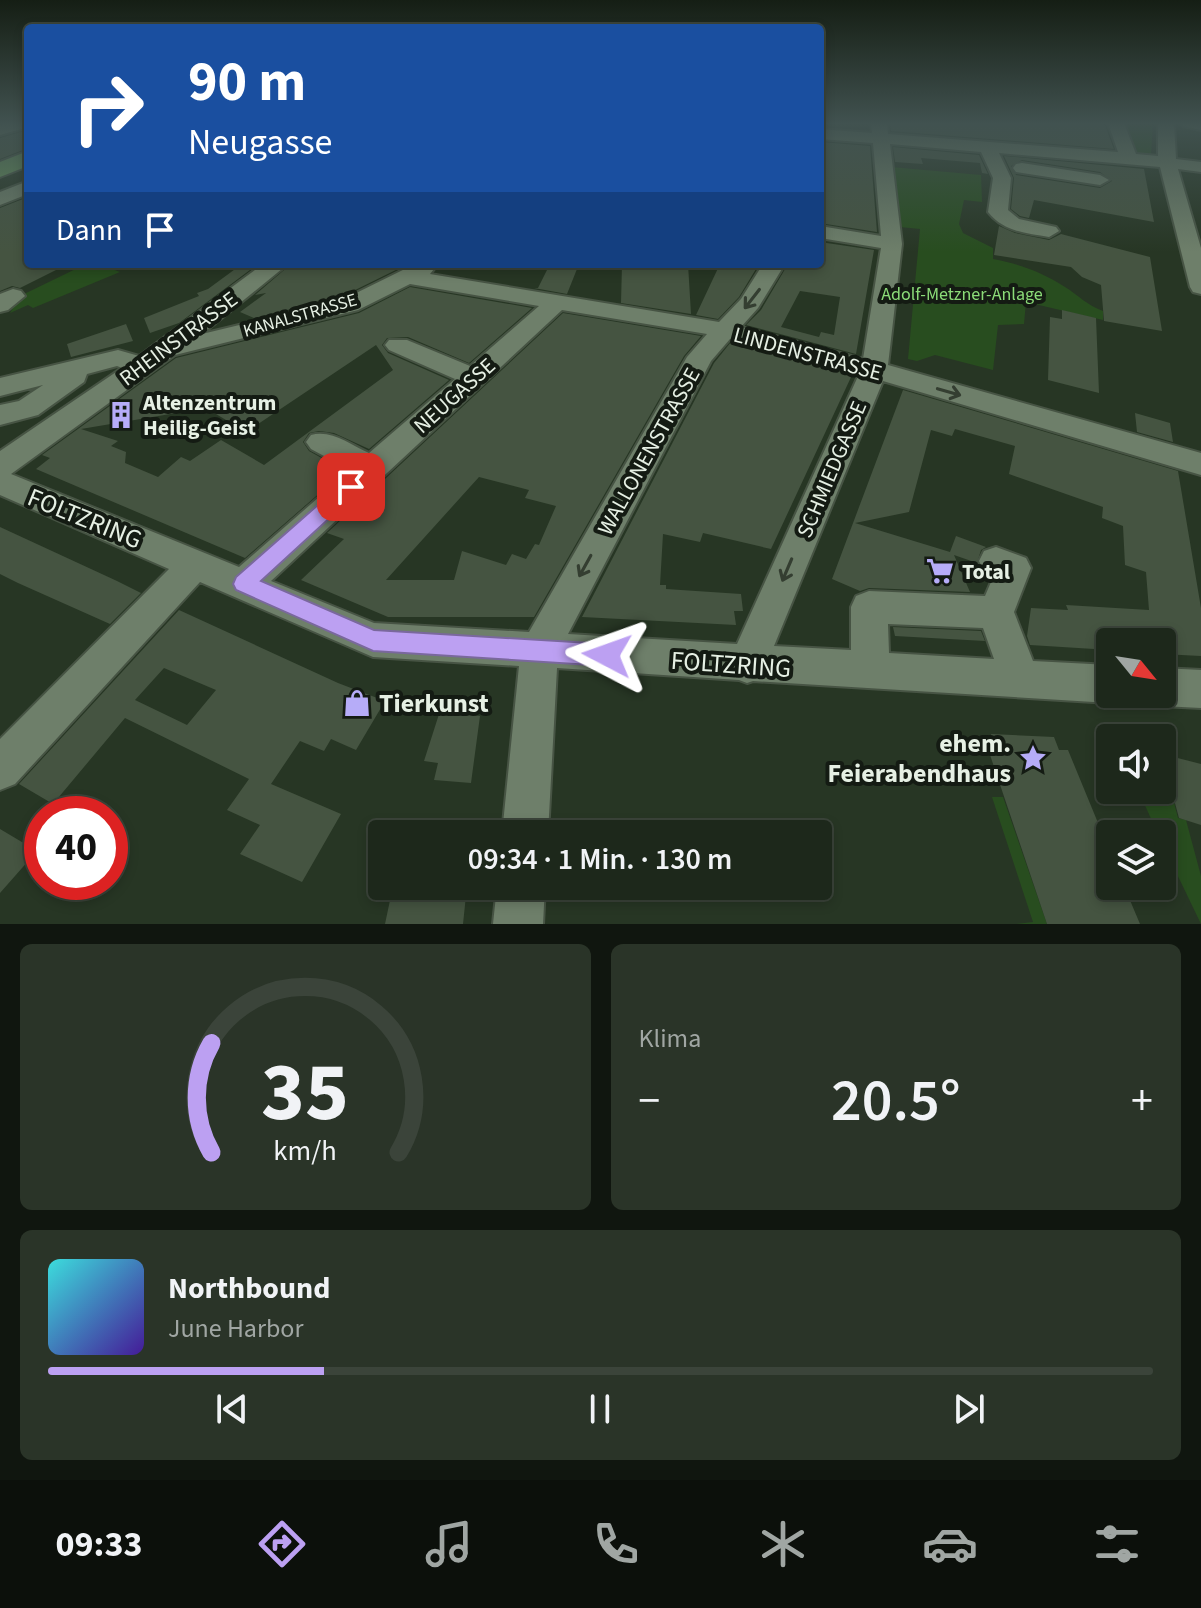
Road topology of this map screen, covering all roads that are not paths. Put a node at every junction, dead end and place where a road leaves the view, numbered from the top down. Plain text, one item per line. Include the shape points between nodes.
1 (883, 166) edge
2 (1168, 166) edge
3 (1001, 168) joint
4 (1099, 184) dead end
5 (24, 189) edge
6 (0, 199) edge
7 (1180, 209) junction
8 (1201, 213) edge
9 (824, 230) edge
10 (1049, 231) dead end
11 (892, 244) junction
12 (272, 268) edge
13 (424, 268) edge
14 (772, 268) edge
15 (407, 277) junction
16 (1201, 287) edge
17 (557, 302) junction
18 (724, 330) junction
19 (398, 345) dead end
20 (152, 359) junction
21 (94, 364) junction
22 (874, 370) junction
23 (474, 377) junction
24 (0, 387) edge
25 (0, 415) edge
26 (321, 442) dead end
27 (1201, 464) edge
28 (0, 466) edge
29 (372, 468) junction
30 (0, 482) edge
31 (996, 561) dead end
32 (197, 563) junction
33 (244, 584) junction
34 (999, 621) junction
35 (539, 651) junction
36 (747, 665) junction
37 (871, 671) junction
38 (1021, 679) junction
39 (1096, 683) edge
40 (1176, 688) edge
41 (1201, 689) edge
42 (0, 769) edge
43 (526, 820) edge
44 (520, 900) edge
45 (518, 924) edge

1 - 11 street, SCHMIEDGASSE
2 - 7 street
3 - 4 street
3 - 10 street via 1004,189 998,212 1013,224
5 - 6 street
7 - 8 street
7 - 16 street
9 - 11 street
11 - 22 street, SCHMIEDGASSE
12 - 20 street, RHEINSTRASSE
13 - 15 street, KANALSTRASSE
14 -> 18 street, WALLONENSTRASSE via 750,303
15 - 17 street, LINDENSTRASSE
15 - 20 street, KANALSTRASSE via 350,305
17 - 18 street, LINDENSTRASSE
17 - 23 street, NEUGASSE
18 - 22 street, LINDENSTRASSE
18 -> 35 street, WALLONENSTRASSE via 700,357
19 - 23 street
20 - 21 street, KANALSTRASSE
20 - 28 street, RHEINSTRASSE
21 - 24 street, KANALSTRASSE
21 - 25 street via 28,408
22 -> 27 street, LINDENSTRASSE
22 -> 36 street, SCHMIEDGASSE
23 - 29 street, NEUGASSE
26 - 29 street
29 - 33 street, NEUGASSE
30 - 32 street, FOLTZRING
31 - 34 street via 1014,568
32 - 33 street, FOLTZRING
32 - 42 street
33 - 35 street, FOLTZRING via 373,640
34 - 37 street via 869,623
34 - 38 street
35 - 36 street, FOLTZRING
35 - 43 street
36 - 37 street, FOLTZRING
37 - 38 street, FOLTZRING
38 - 39 street, FOLTZRING
40 - 41 street
44 - 45 street

